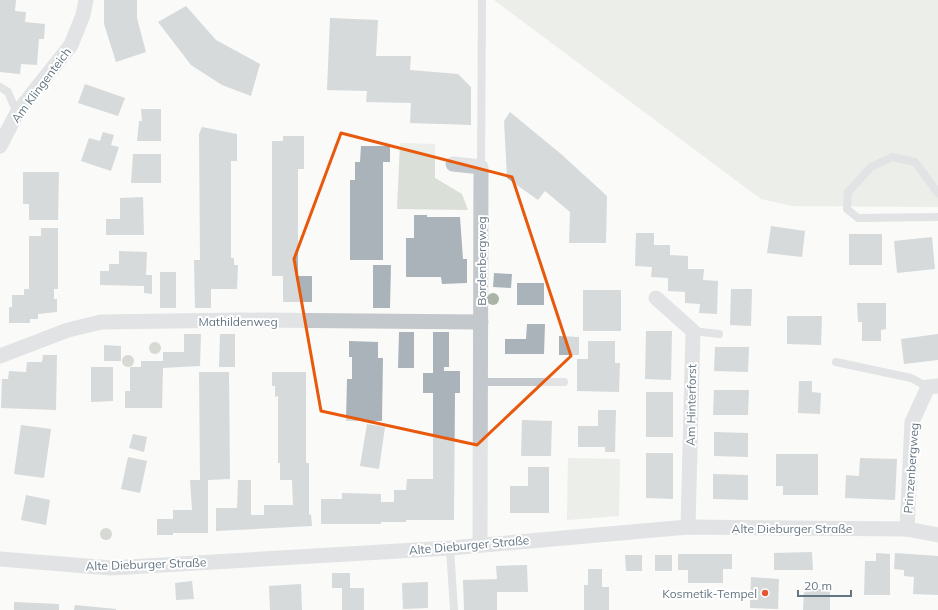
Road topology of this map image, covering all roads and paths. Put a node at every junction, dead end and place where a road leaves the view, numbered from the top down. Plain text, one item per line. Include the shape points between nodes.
1 (78, 0) edge
2 (86, 0) edge
3 (482, 0) edge
4 (83, 15) junction
5 (0, 87) edge
6 (17, 113) junction
7 (0, 146) edge
8 (453, 164) dead end
9 (481, 167) junction
10 (938, 193) edge
11 (938, 217) edge
12 (656, 298) dead end
13 (481, 322) junction
14 (693, 331) junction
15 (719, 334) dead end
16 (0, 356) edge
17 (836, 362) dead end
18 (481, 382) junction
19 (564, 382) dead end
20 (933, 387) edge
21 (688, 527) junction
22 (907, 529) junction
23 (938, 536) edge
24 (480, 544) junction
25 (450, 548) junction
26 (0, 559) edge
27 (454, 610) edge

1 - 4 lane
2 - 4 street, Am Klingenteich
3 - 9 lane
4 - 6 street, Am Klingenteich via 71,45
5 - 6 lane via 8,92
6 - 7 street, Am Klingenteich
8 - 9 street
9 - 13 street, Bordenbergweg
10 - 11 lane via 915,162 892,157 871,167 858,179 848,192 847,209 858,218
12 - 14 street
13 - 16 street, Mathildenweg via 101,322 68,330
13 - 18 street, Bordenbergweg
14 - 15 lane
14 - 21 street, Am Hinterforst
17 - 20 lane, Prinzenbergweg via 911,378
18 - 19 lane
18 - 24 street, Bordenbergweg
20 - 22 street, Prinzenbergweg via 912,422
21 - 22 street, Alte Dieburger Straße
21 - 24 street, Alte Dieburger Straße
22 - 23 street, Alte Dieburger Straße
24 - 25 street, Alte Dieburger Straße
25 - 26 street, Alte Dieburger Straße via 111,568
25 - 27 lane

